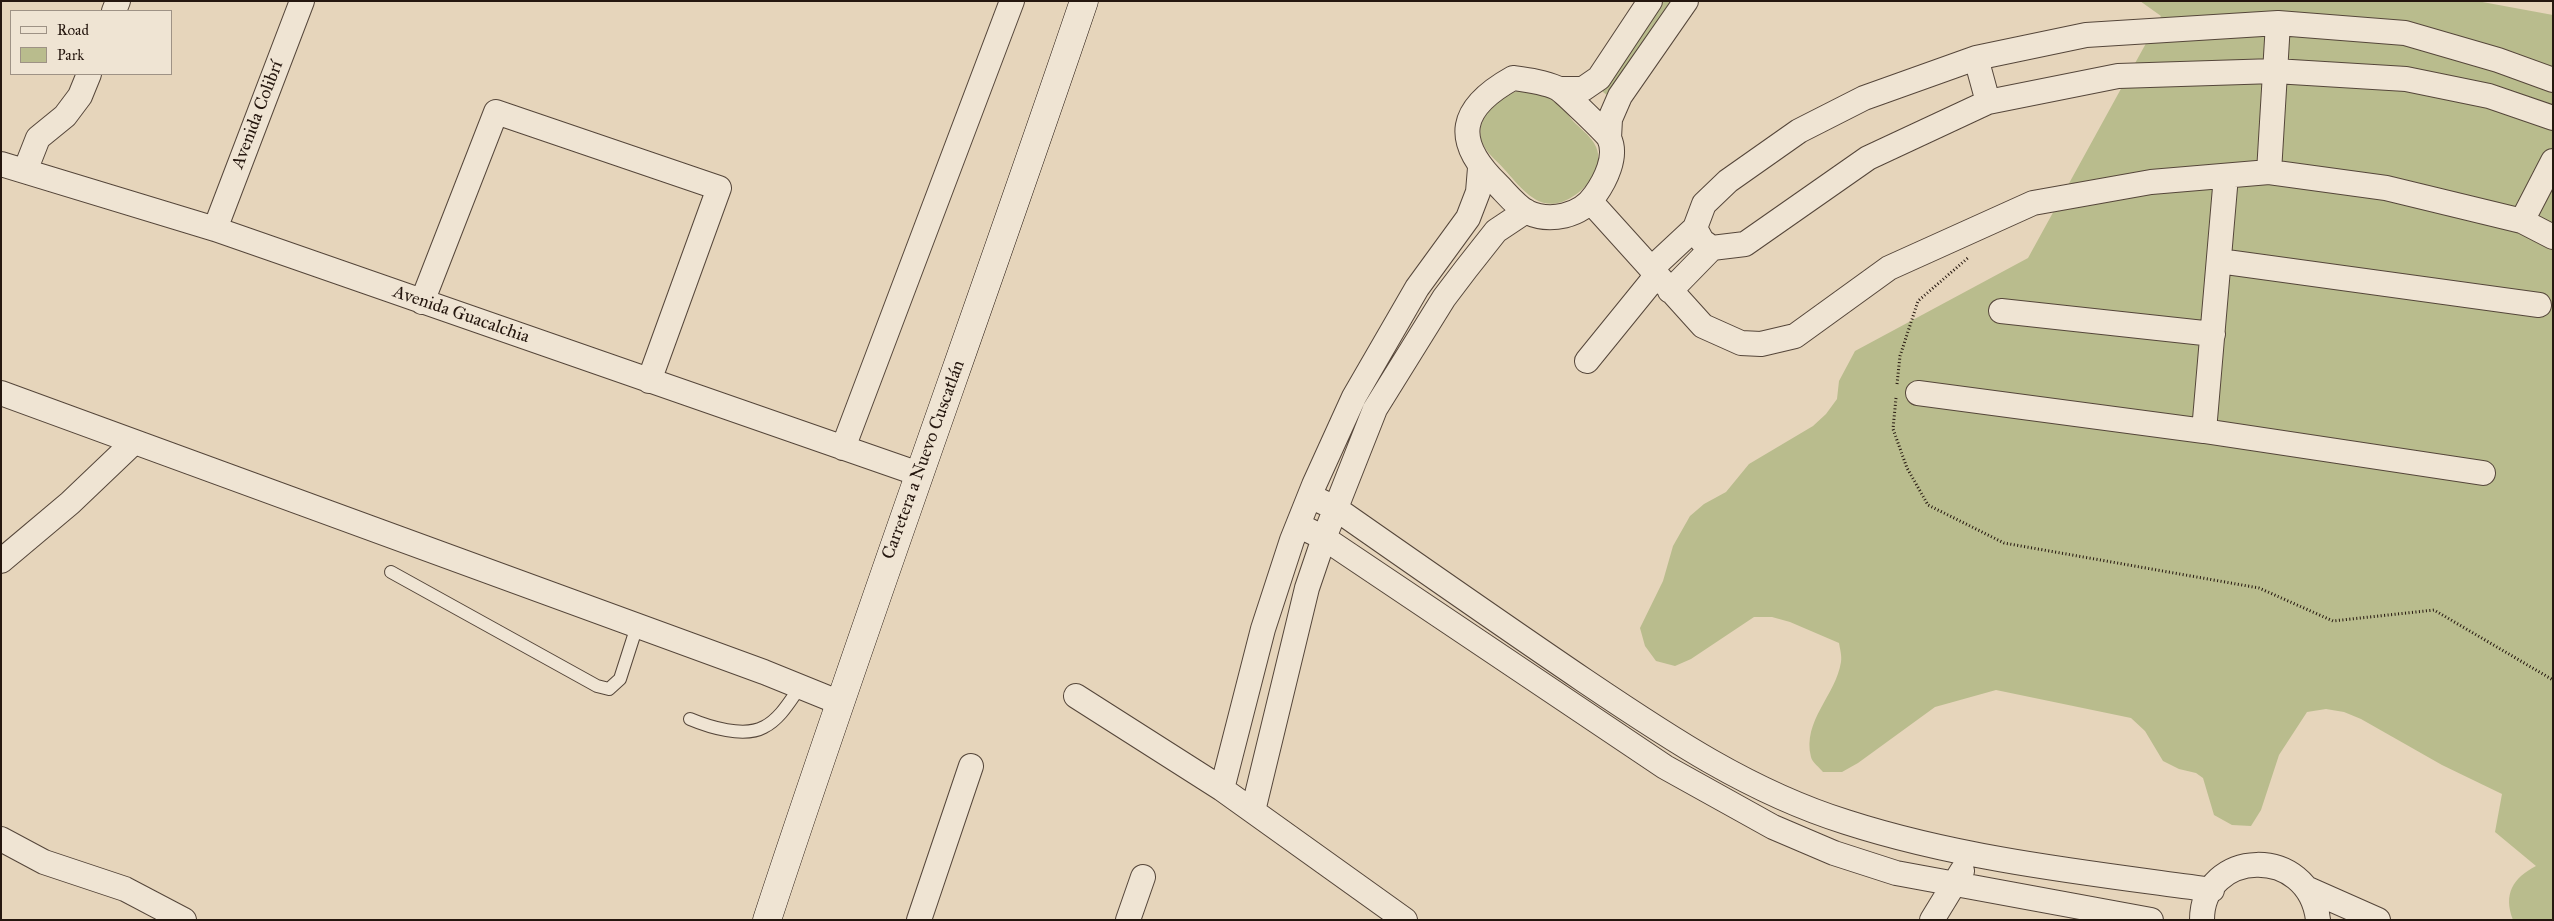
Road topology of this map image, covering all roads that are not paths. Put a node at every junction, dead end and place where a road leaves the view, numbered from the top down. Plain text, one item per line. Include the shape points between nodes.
1 (302, 1) edge
2 (1012, 1) edge
3 (1084, 1) edge
4 (1650, 1) edge
5 (1686, 1) edge
6 (2278, 23) junction
7 (1976, 58) junction
8 (2275, 71) junction
9 (89, 75) edge
10 (2553, 80) edge
11 (1559, 89) junction
12 (1988, 102) junction
13 (2553, 118) edge
14 (1609, 138) junction
15 (2553, 161) edge
16 (1, 164) edge
17 (1480, 168) junction
18 (25, 171) junction
19 (2269, 172) junction
20 (2226, 176) junction
21 (1591, 202) junction
22 (1526, 212) junction
23 (2522, 221) junction
24 (1695, 228) junction
25 (215, 229) junction
26 (2553, 237) edge
27 (1712, 248) junction
28 (2219, 261) junction
29 (1659, 279) junction
30 (422, 302) junction
31 (2539, 305) dead end
32 (2001, 311) dead end
33 (2213, 334) junction
34 (1587, 361) dead end
35 (649, 381) junction
36 (1, 393) edge
37 (1918, 393) dead end
38 (2204, 431) junction
39 (134, 442) junction
40 (843, 448) junction
41 (2483, 473) dead end
42 (919, 474) junction
43 (1310, 496) junction
44 (1335, 508) junction
45 (1298, 525) junction
46 (1324, 538) junction
47 (1, 561) edge
48 (391, 572) dead end
49 (637, 626) junction
50 (800, 687) junction
51 (1076, 696) dead end
52 (838, 702) junction
53 (690, 719) dead end
54 (971, 766) dead end
55 (1222, 789) junction
56 (1253, 810) junction
57 (1, 839) edge
58 (1974, 853) junction
59 (1143, 877) dead end
60 (1955, 883) junction
61 (2308, 889) junction
62 (2212, 890) junction
63 (184, 920) edge
64 (767, 920) edge
65 (919, 920) edge
66 (1128, 920) edge
67 (1404, 920) edge
68 (1932, 920) edge
69 (2151, 920) edge
70 (2202, 920) edge
71 (2318, 920) edge
72 (2378, 920) edge

1 - 25 street, Avenida Colibrí
2 - 40 street
3 - 42 street, Carretera a Nuevo Cuscatlán
4 - 11 street via 1599,78 1583,89
5 - 14 street via 1620,96 1610,120
6 - 7 street via 2086,35
6 - 8 street
6 - 10 street via 2405,33
7 - 12 street
7 - 24 street via 1864,98 1799,131 1728,181 1704,204
8 - 12 street via 2118,76
8 - 13 street via 2406,79 2489,96
8 - 19 street
9 - 18 street via 80,96 64,116 38,138
11 - 14 street
11 - 17 street via 1513,78 1493,89 1477,107 1467,128 1468,146
12 - 27 street via 1868,158 1745,244
14 - 21 street via 1612,153 1609,166
15 - 23 street
16 - 18 street, Avenida Guacalchia
17 - 22 street
17 - 43 street via 1478,192 1468,218 1417,288 1354,397
18 - 25 street, Avenida Guacalchia
19 - 20 street
19 - 23 street via 2386,188
20 - 28 street
20 - 29 street via 2151,182 2033,203 1889,268 1795,336 1761,344 1741,343 1703,326
21 - 22 street via 1580,210 1554,217
21 - 29 street
22 - 44 street via 1496,231 1444,298 1375,410
23 - 26 street
24 - 27 street via 1702,241
24 - 29 street
25 - 30 street, Avenida Guacalchia
27 - 29 street
28 - 31 street
28 - 33 street
29 - 34 street
30 - 35 street, Avenida Guacalchia
30 - 35 street via 496,112 720,188
32 - 33 street
33 - 38 street
35 - 40 street, Avenida Guacalchia
36 - 39 street
37 - 38 street
38 - 41 street
39 - 47 street via 70,503
39 - 49 street
40 - 42 street, Avenida Guacalchia
42 - 52 street, Carretera a Nuevo Cuscatlán
43 - 44 street
43 - 45 street
44 - 46 street
44 - 58 street via 1524,640 1724,771 1845,822
45 - 46 street
45 - 55 street via 1263,629
46 - 56 street via 1307,588
46 - 60 street via 1604,727 1712,795 1773,827 1834,853 1896,873
48 - 49 lane via 603,688 609,689 620,679
49 - 50 street
50 - 52 street
50 - 53 lane via 781,713 764,728 747,732 707,726
51 - 55 street
52 - 64 street, Carretera a Nuevo Cuscatlán
54 - 65 street
55 - 56 street
56 - 67 street
57 - 63 street via 44,862 125,889
58 - 60 street
58 - 62 street
59 - 66 street
60 - 68 street
60 - 69 street
61 - 62 street via 2287,870 2260,864 2232,871
61 - 71 street via 2314,899
61 - 72 street
62 - 70 street via 2205,903

